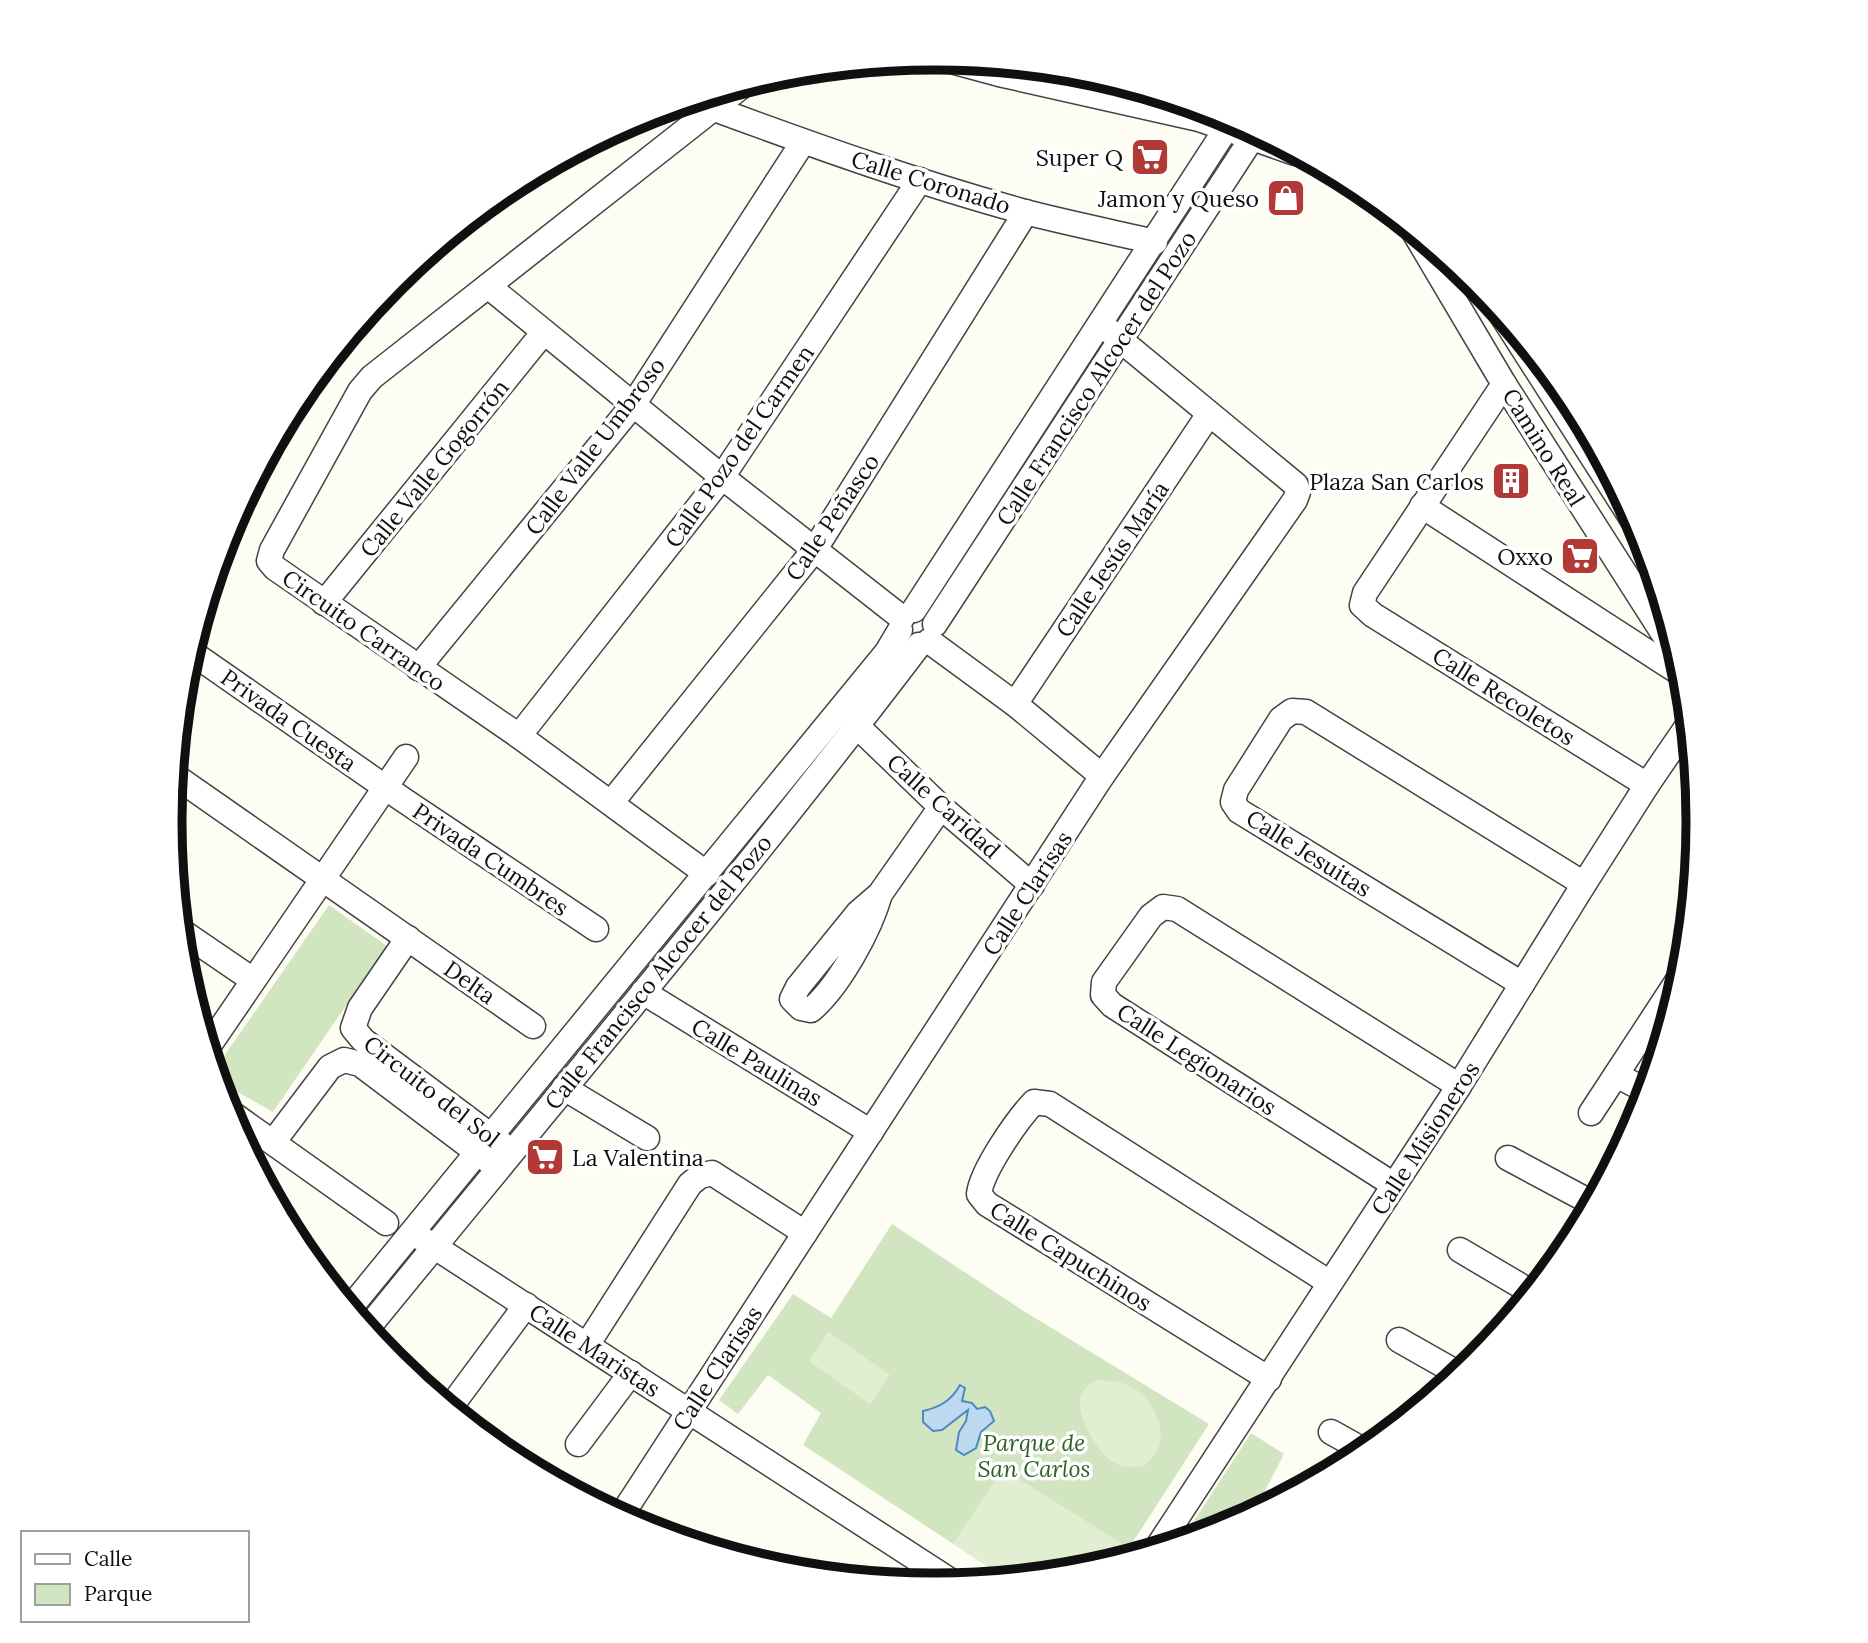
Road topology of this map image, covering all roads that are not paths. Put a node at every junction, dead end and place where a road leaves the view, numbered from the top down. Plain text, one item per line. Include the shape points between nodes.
1 (995, 73) edge
2 (721, 101) edge
3 (712, 108) junction
4 (1201, 119) edge
5 (1225, 128) edge
6 (1251, 141) edge
7 (803, 142) junction
8 (920, 180) junction
9 (1026, 212) junction
10 (1155, 242) junction
11 (1427, 255) edge
12 (488, 286) junction
13 (1101, 324) junction
14 (544, 332) junction
15 (1121, 340) junction
16 (1504, 384) junction
17 (633, 405) junction
18 (1209, 414) junction
19 (722, 477) junction
20 (1422, 506) junction
21 (815, 549) junction
22 (324, 604) junction
23 (917, 628) junction
24 (1660, 629) edge
25 (201, 659) edge
26 (1669, 666) edge
27 (418, 668) junction
28 (1015, 704) junction
29 (857, 726) junction
30 (519, 736) junction
31 (1680, 737) edge
32 (406, 757) dead end
33 (1102, 776) junction
34 (184, 782) edge
35 (1647, 785) junction
36 (386, 788) junction
37 (611, 803) junction
38 (941, 807) junction
39 (707, 874) junction
40 (322, 880) junction
41 (1584, 884) junction
42 (1032, 885) junction
43 (880, 894) dead end
44 (596, 929) dead end
45 (192, 938) edge
46 (408, 938) junction
47 (253, 981) junction
48 (1522, 984) junction
49 (643, 992) junction
50 (1663, 1003) edge
51 (533, 1026) dead end
52 (214, 1038) edge
53 (1616, 1075) junction
54 (1459, 1086) junction
55 (1637, 1086) edge
56 (564, 1088) junction
57 (1591, 1113) dead end
58 (246, 1123) edge
59 (871, 1132) junction
60 (647, 1138) dead end
61 (274, 1141) junction
62 (483, 1144) junction
63 (1508, 1158) dead end
64 (505, 1160) junction
65 (1394, 1185) junction
66 (1584, 1199) edge
67 (386, 1223) dead end
68 (411, 1233) junction
69 (805, 1233) junction
70 (435, 1247) junction
71 (1460, 1250) dead end
72 (1330, 1283) junction
73 (1523, 1287) edge
74 (356, 1301) edge
75 (526, 1305) junction
76 (374, 1322) edge
77 (1399, 1340) dead end
78 (587, 1345) junction
79 (1449, 1368) edge
80 (631, 1373) junction
81 (1269, 1379) junction
82 (456, 1401) edge
83 (690, 1411) junction
84 (1331, 1432) dead end
85 (578, 1444) dead end
86 (1354, 1445) edge
87 (627, 1507) edge
88 (1165, 1536) edge
89 (938, 1573) edge

1 - 4 street
2 - 3 street, Circuito Carranco
3 - 7 street, Calle Coronado
3 - 12 street, Circuito Carranco
5 - 10 street, Calle Francisco Alcocer del Pozo
6 - 15 street, Calle Francisco Alcocer del Pozo
7 - 8 street, Calle Coronado
7 - 17 street, Calle Valle Umbroso
8 - 9 street, Calle Coronado
8 - 19 street, Calle Pozo del Carmen
9 - 10 street, Calle Coronado
9 - 21 street, Calle Peñasco
10 - 13 street, Calle Francisco Alcocer del Pozo
11 - 16 street, Camino Real
12 - 14 street
12 - 22 street, Circuito Carranco via 360,391 272,550 269,561 275,568
13 - 15 street, Calle Clarisas
13 - 23 street, Calle Francisco Alcocer del Pozo
14 - 17 street
14 - 22 street, Calle Valle Gogorrón
15 - 18 street, Calle Clarisas
15 - 23 street, Calle Francisco Alcocer del Pozo
16 - 20 street
16 - 24 street, Camino Real
17 - 19 street
17 - 27 street, Calle Valle Umbroso
18 - 28 street, Calle Jesús María
18 - 33 street, Calle Clarisas via 1296,485 1298,492
19 - 21 street
19 - 30 street, Calle Pozo del Carmen
20 - 26 street
20 - 35 street, Calle Recoletos via 1365,593 1362,605
21 - 23 street
21 - 37 street, Calle Peñasco
22 - 27 street, Circuito Carranco
23 - 28 street
23 - 29 street, Calle Francisco Alcocer del Pozo
23 - 39 street, Calle Francisco Alcocer del Pozo via 887,652
25 - 36 street, Privada Cuesta
27 - 30 street, Circuito Carranco
28 - 33 street
29 - 38 street, Calle Caridad
29 - 49 street, Calle Francisco Alcocer del Pozo
30 - 37 street, Circuito Carranco
31 - 35 street, Calle Misioneros
32 - 36 street
33 - 42 street, Calle Clarisas
34 - 40 street
35 - 41 street, Calle Misioneros
36 - 40 street
36 - 44 street, Privada Cumbres
37 - 39 street, Circuito Carranco
38 - 42 street, Calle Caridad
38 - 43 street
39 - 62 street, Calle Francisco Alcocer del Pozo
40 - 46 street
40 - 47 street
41 - 48 street, Calle Misioneros
41 - 48 street, Calle Jesuitas via 1306,712 1292,711 1281,719 1236,790 1233,802 1239,811
42 - 59 street, Calle Clarisas
45 - 47 street
46 - 51 street, Delta
46 - 62 street, Circuito del Sol via 360,1008 353,1028
47 - 52 street
48 - 54 street, Calle Misioneros
49 - 56 street, Calle Francisco Alcocer del Pozo
49 - 59 street, Calle Paulinas
50 - 53 street
53 - 55 street
53 - 57 street
54 - 65 street, Calle Misioneros
54 - 65 street, Calle Legionarios via 1177,909 1163,907 1151,916 1104,982 1103,995 1112,1005
56 - 60 street
56 - 64 street, Calle Francisco Alcocer del Pozo
58 - 61 street
59 - 69 street, Calle Clarisas
61 - 62 street, Circuito del Sol via 330,1067 344,1060 360,1064
61 - 67 street
62 - 64 street, Circuito del Sol
62 - 68 street, Calle Francisco Alcocer del Pozo
63 - 66 street
64 - 70 street, Calle Francisco Alcocer del Pozo
65 - 72 street, Calle Misioneros
68 - 70 street, Calle Maristas
68 - 74 street, Calle Francisco Alcocer del Pozo
69 - 78 street via 712,1173 700,1176 690,1184
69 - 83 street, Calle Clarisas
70 - 75 street, Calle Maristas
70 - 76 street, Calle Francisco Alcocer del Pozo
71 - 73 street
72 - 81 street, Calle Misioneros
72 - 81 street, Calle Capuchinos via 1050,1104 1034,1102 1024,1112 981,1180 979,1194 987,1204
75 - 78 street, Calle Maristas
75 - 82 street
77 - 79 street
78 - 80 street, Calle Maristas
80 - 83 street, Calle Maristas
80 - 85 street
81 - 88 street, Calle Misioneros
83 - 87 street, Calle Clarisas
83 - 89 street, Calle Maristas
84 - 86 street

